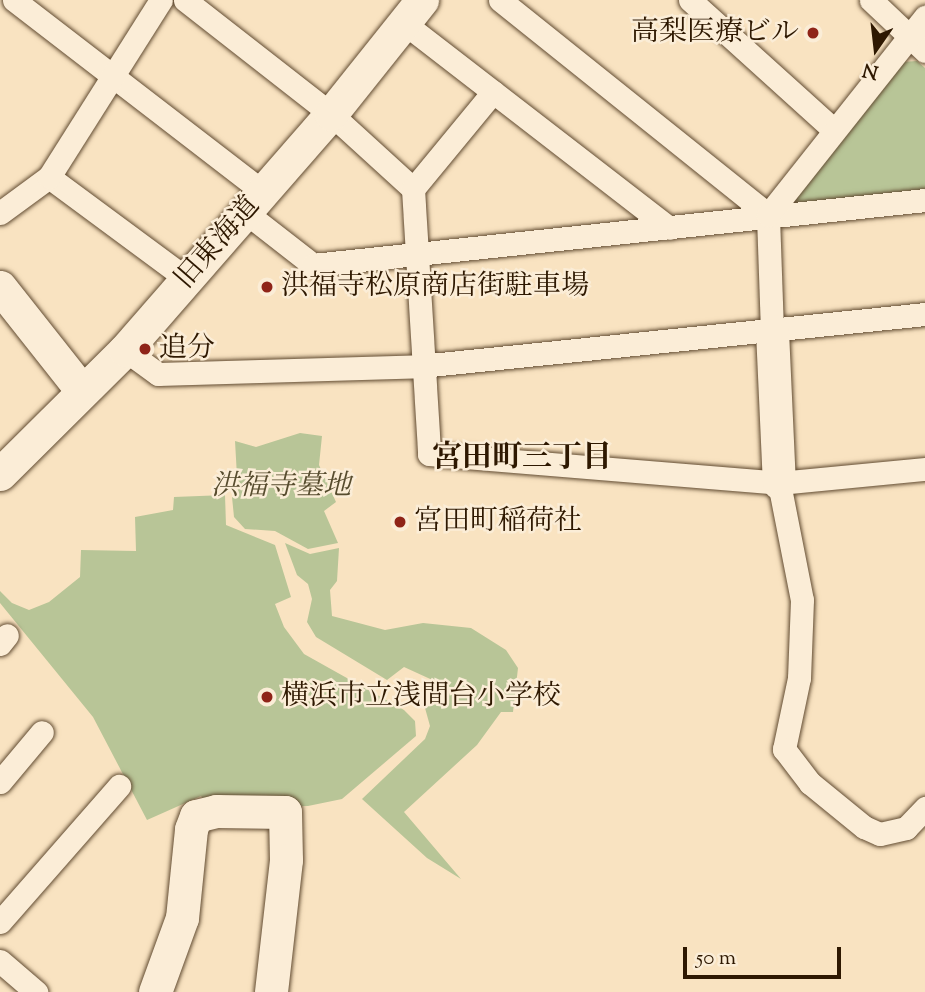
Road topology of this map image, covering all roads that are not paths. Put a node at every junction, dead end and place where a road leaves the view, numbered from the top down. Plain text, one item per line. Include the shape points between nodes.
1 (14, 0) edge
2 (161, 0) edge
3 (185, 0) edge
4 (500, 0) edge
5 (690, 0) edge
6 (871, 0) edge
7 (413, 11) edge
8 (925, 17) edge
9 (908, 35) junction
10 (925, 51) edge
11 (113, 77) junction
12 (493, 92) junction
13 (331, 114) junction
14 (833, 129) junction
15 (49, 177) junction
16 (413, 189) junction
17 (925, 200) edge
18 (254, 202) junction
19 (0, 213) edge
20 (768, 215) junction
21 (669, 228) junction
22 (414, 255) junction
23 (187, 279) junction
24 (0, 287) edge
25 (925, 314) edge
26 (772, 331) junction
27 (125, 351) junction
28 (421, 366) junction
29 (82, 391) junction
30 (925, 469) edge
31 (0, 474) edge
32 (779, 483) junction
33 (42, 733) dead end
34 (0, 782) edge
35 (119, 786) dead end
36 (925, 808) edge
37 (0, 922) edge
38 (0, 961) edge
39 (36, 992) edge
40 (155, 992) edge
41 (271, 992) edge

1 - 11 street
2 - 11 street
3 - 13 street
4 - 20 street
5 - 14 street
6 - 9 street
7 - 12 street
7 - 13 street, 旧東海道
8 - 9 street
9 - 10 street
9 - 14 street
11 - 15 street
11 - 18 street
12 - 16 street
12 - 21 street
13 - 16 street
13 - 18 street, 旧東海道
14 - 20 street
15 - 19 street
15 - 23 street
16 - 22 street
17 - 20 street
18 - 22 street via 313,265
18 - 23 street, 旧東海道
20 - 21 street
20 - 26 street
21 - 22 street
22 - 28 street
23 - 27 street, 旧東海道
24 - 29 street
25 - 26 street
26 - 28 street
26 - 32 street
27 - 28 street via 158,374
27 - 29 street, 旧東海道
28 - 32 street via 429,454
29 - 31 street, 旧東海道
30 - 32 street
32 - 36 street via 802,600 799,678 784,749 810,783 864,827 880,834 906,828
33 - 34 street
35 - 37 street
38 - 39 street
40 - 41 street via 182,918 196,817 230,811 285,812 286,860

